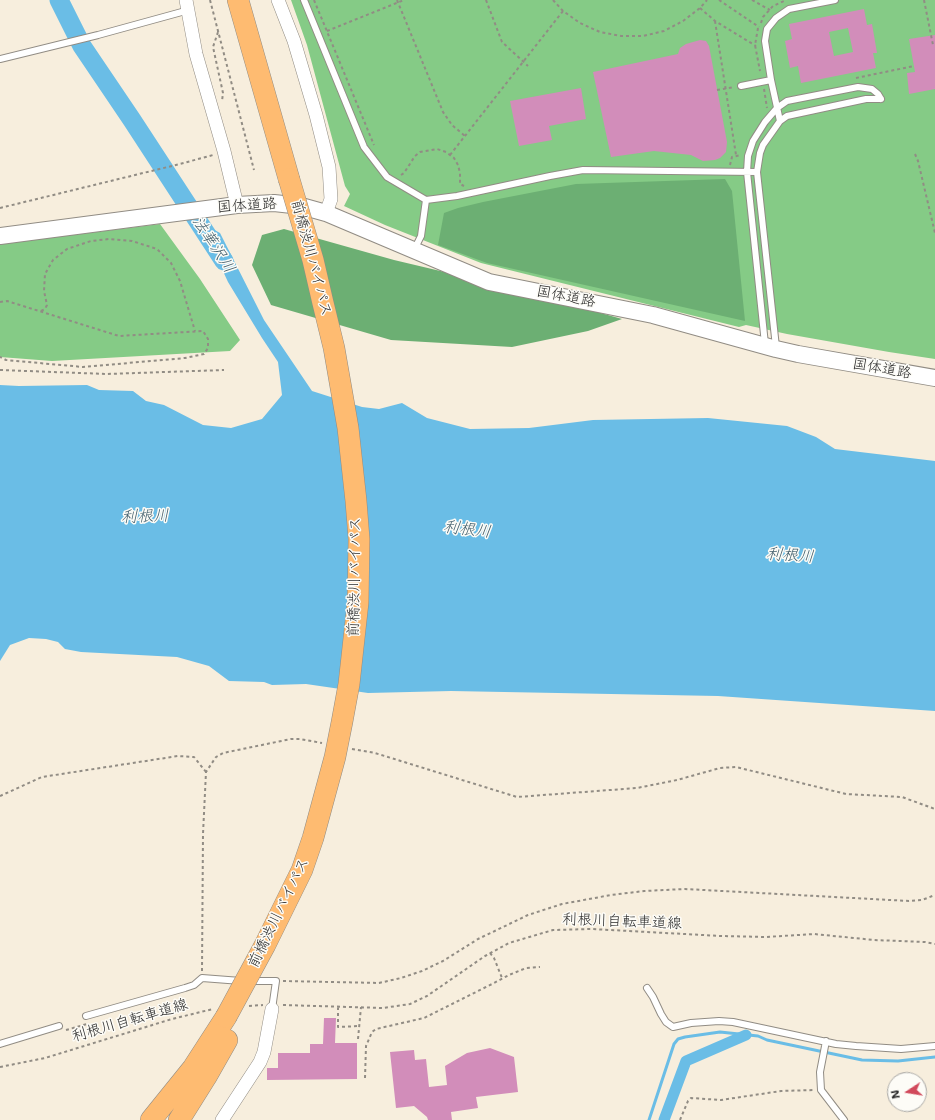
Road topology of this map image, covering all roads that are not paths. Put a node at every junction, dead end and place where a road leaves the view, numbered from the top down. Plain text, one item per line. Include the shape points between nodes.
1 (238, 0) edge
2 (278, 0) edge
3 (304, 0) edge
4 (835, 0) edge
5 (188, 5) edge
6 (0, 59) edge
7 (771, 80) junction
8 (741, 86) road end
9 (777, 108) junction
10 (780, 121) junction
11 (747, 172) junction
12 (757, 172) junction
13 (426, 200) junction
14 (237, 205) junction
15 (326, 213) junction
16 (0, 236) edge
17 (414, 251) junction
18 (771, 347) junction
19 (935, 378) edge
20 (648, 988) dead end
21 (273, 1006) joint
22 (231, 1012) junction
23 (86, 1016) road end
24 (59, 1026) road end
25 (826, 1043) junction
26 (0, 1044) edge
27 (935, 1046) edge
28 (179, 1087) junction
29 (140, 1120) edge
30 (151, 1120) edge
31 (179, 1120) edge
32 (222, 1120) edge
33 (844, 1120) edge

1 - 22 highway, 前橋渋川バイパス, bridge via 315,268 342,388 353,462 359,539 358,602 349,684 335,757 321,809 302,870
2 - 15 street via 294,41 329,167 331,199
3 - 13 lane via 364,147 387,177
4 - 7 lane via 789,9 771,23 765,41
5 - 6 lane via 96,36
5 - 14 street via 196,54
7 - 8 lane
7 - 9 lane
9 - 10 lane
9 - 10 lane via 787,101 858,88 872,89 881,99 866,99 787,116
9 - 11 lane via 753,141 748,156
10 - 12 lane via 763,145
11 - 12 lane
11 - 13 lane via 583,170
11 - 18 lane
12 - 18 lane
13 - 17 lane via 421,236
14 - 15 street, 国体道路 via 274,203 301,206
14 - 16 street, 国体道路
15 - 17 street, 国体道路
17 - 18 street, 国体道路 via 489,282 653,315
18 - 19 street, 国体道路
20 - 25 lane via 666,1022 673,1027 691,1023 726,1022
21 - 23 lane via 276,981 202,978 189,987
21 - 32 street via 262,1057
22 - 28 highway, 前橋渋川バイパス
22 - 31 highway via 206,1077
24 - 26 lane
25 - 27 lane via 901,1049
25 - 33 lane via 820,1072 821,1090
28 - 29 highway via 152,1107
28 - 30 highway, 前橋渋川バイパス

